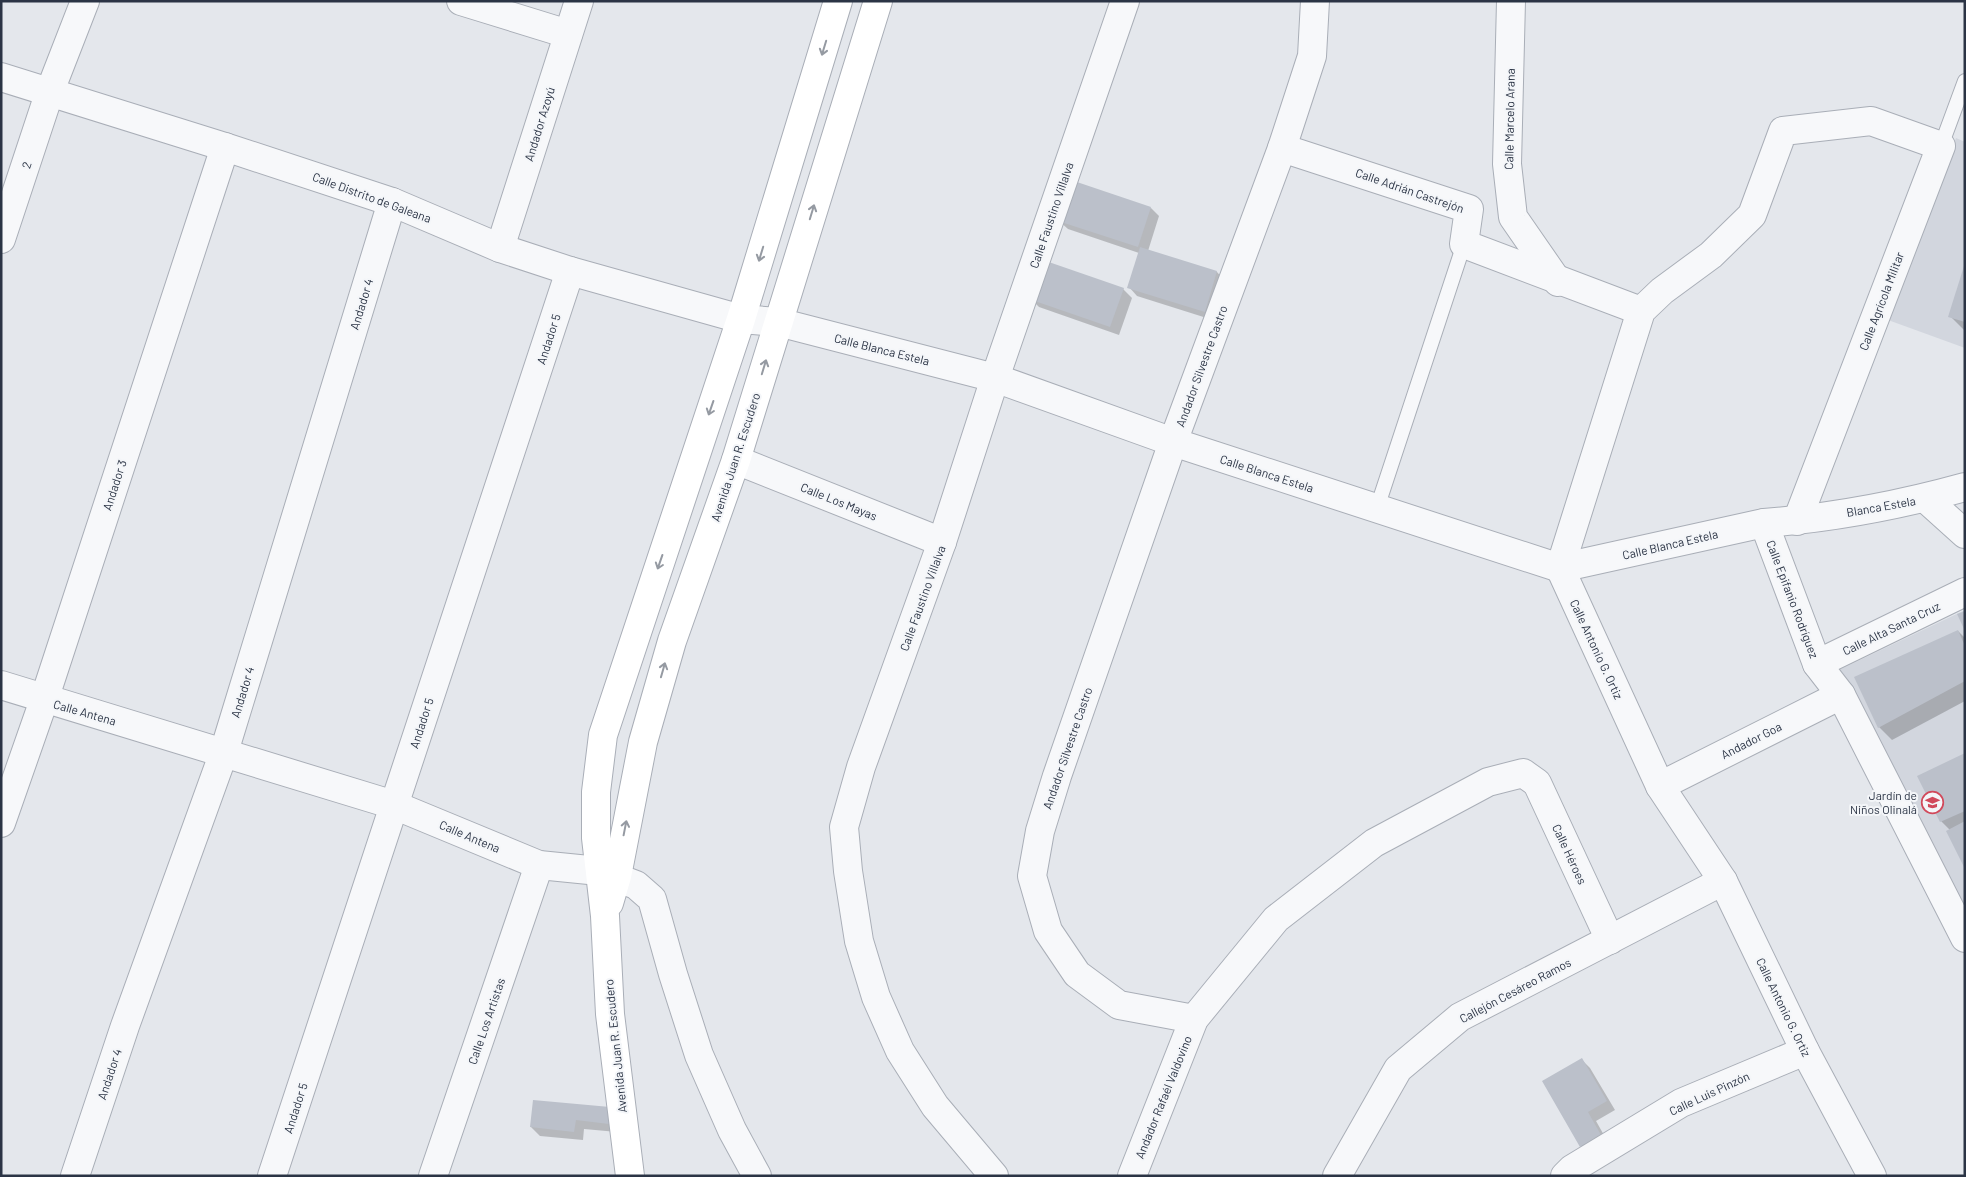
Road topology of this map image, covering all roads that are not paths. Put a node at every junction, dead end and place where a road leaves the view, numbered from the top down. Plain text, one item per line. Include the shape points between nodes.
1 (85, 1) edge
2 (460, 1) edge
3 (579, 1) edge
4 (838, 1) edge
5 (878, 1) edge
6 (1125, 1) edge
7 (1315, 1) edge
8 (1511, 1) edge
9 (568, 34) junction
10 (1, 77) edge
11 (1965, 81) edge
12 (50, 91) junction
13 (1941, 146) junction
14 (225, 147) junction
15 (1282, 148) junction
16 (392, 202) junction
17 (1, 238) edge
18 (1464, 244) junction
19 (500, 248) junction
20 (570, 271) junction
21 (1558, 282) junction
22 (1640, 311) junction
23 (741, 319) junction
24 (778, 322) junction
25 (995, 378) junction
26 (1173, 442) junction
27 (736, 460) junction
28 (1965, 487) edge
29 (1925, 498) junction
30 (1377, 508) junction
31 (1797, 521) junction
32 (1764, 523) junction
33 (1965, 534) edge
34 (942, 542) junction
35 (1560, 568) junction
36 (1965, 592) edge
37 (1817, 664) junction
38 (1, 685) edge
39 (1841, 695) junction
40 (44, 700) junction
41 (224, 752) junction
42 (1660, 786) junction
43 (394, 805) junction
44 (1, 823) edge
45 (539, 865) junction
46 (608, 873) junction
47 (1723, 881) junction
48 (1965, 938) edge
49 (1610, 940) junction
50 (1194, 1019) junction
51 (1805, 1050) junction
52 (75, 1176) edge
53 (272, 1176) edge
54 (433, 1176) edge
55 (630, 1176) edge
56 (757, 1176) edge
57 (994, 1176) edge
58 (1132, 1176) edge
59 (1336, 1176) edge
60 (1565, 1176) edge
61 (1872, 1176) edge

1 - 12 street, 2
2 - 9 street
3 - 9 street, Andador Azoyú
4 -> 23 main road, Avenida Juan R. Escudero
24 -> 5 main road, Avenida Juan R. Escudero
6 - 25 street, Calle Faustino Villalva
7 - 15 street, Andador Silvestre Castro via 1312,56
8 - 21 street, Calle Marcelo Arana via 1507,164 1513,217
9 - 19 street, Andador Azoyú
10 - 12 street, Calle Distrito de Galeana
11 - 13 lane, Calle Agrícola Militar
12 - 14 street, Calle Distrito de Galeana
12 - 17 street, 2
13 - 22 street via 1871,121 1783,131 1752,215 1711,255
13 - 31 street, Calle Agrícola Militar
14 - 16 street, Calle Distrito de Galeana
14 - 40 street, Andador 3
15 - 18 street, Calle Adrián Castrejón via 1469,208
15 - 26 street, Andador Silvestre Castro
16 - 19 street, Calle Distrito de Galeana
16 - 41 street, Andador 4
18 - 21 street
18 - 30 lane
19 - 20 street, Calle Distrito de Galeana
20 - 23 street, Calle Distrito de Galeana
20 - 43 street, Andador 5
21 - 22 street
22 - 35 street
23 - 24 street, Calle Blanca Estela
23 -> 46 main road, Avenida Juan R. Escudero via 603,735 596,792
24 - 25 street, Calle Blanca Estela
27 -> 24 main road, Avenida Juan R. Escudero
25 - 26 street, Calle Blanca Estela
25 - 34 street, Calle Faustino Villalva
26 - 30 street, Calle Blanca Estela
26 - 50 street, Andador Silvestre Castro via 1057,776 1040,831 1032,876 1048,931 1077,974 1119,1005
27 - 34 street, Calle Los Mayas
46 -> 27 main road, Avenida Juan R. Escudero via 672,640
28 - 29 street, Blanca Estela
29 - 31 street, Blanca Estela
29 - 33 street
30 - 35 street, Calle Blanca Estela
31 - 32 street, Calle Blanca Estela
32 - 35 street, Calle Blanca Estela
32 - 37 street, Calle Epifanio Rodríguez
34 - 57 street, Calle Faustino Villalva via 861,767 844,827 859,941 876,997 900,1051 934,1106
35 - 42 street, Calle Antonio G. Ortiz
36 - 37 street, Calle Alta Santa Cruz
37 - 39 street, Calle Epifanio Rodríguez
38 - 40 street, Calle Antena
39 - 42 street, Andador Goa
39 - 48 street, Calle Epifanio Rodríguez
40 - 41 street, Calle Antena
40 - 44 street, Andador 3
41 - 43 street, Calle Antena
41 - 52 street, Andador 4 via 125,1026
42 - 47 street, Calle Antonio G. Ortiz
43 - 45 street, Calle Antena
43 - 53 street, Andador 5
45 - 46 street, Calle Antena
45 - 54 street, Calle Los Artistas
46 - 55 main road, Avenida Juan R. Escudero via 605,916 610,1014
46 - 56 street, Calle Antena via 636,885 652,899 699,1055 732,1130
47 - 49 street, Callejón Cesáreo Ramos
47 - 51 street, Calle Antonio G. Ortiz
49 - 50 street, Calle Héroes via 1537,783 1523,773 1488,782 1374,843 1276,920
49 - 59 street, Callejón Cesáreo Ramos via 1460,1017 1398,1069
50 - 58 street, Andador Rafaél Valdovino
51 - 60 street, Calle Luis Pinzón via 1681,1103
51 - 61 street, Calle Antonio G. Ortiz

